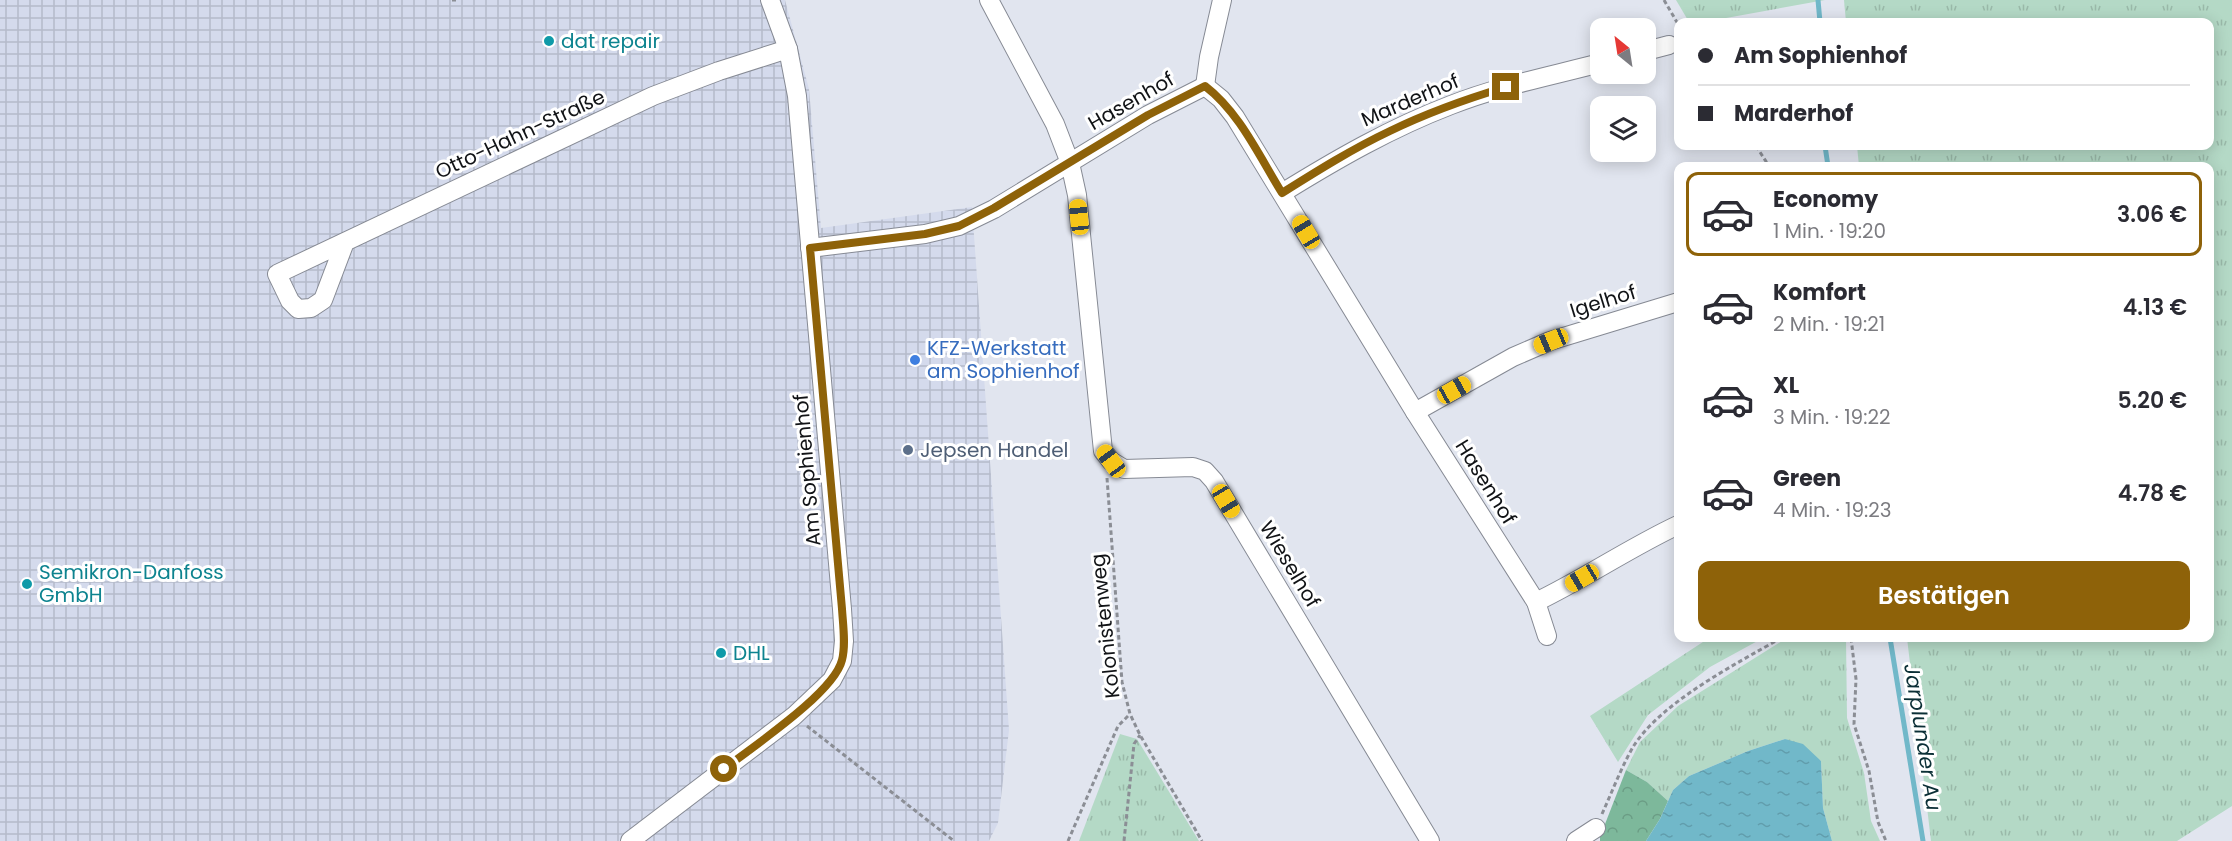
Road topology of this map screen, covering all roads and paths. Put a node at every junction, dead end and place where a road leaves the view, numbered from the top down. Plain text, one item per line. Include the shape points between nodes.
1 (770, 0) edge
2 (989, 0) edge
3 (1222, 0) edge
4 (1664, 0) edge
5 (1674, 18) edge
6 (1670, 45) dead end
7 (1656, 48) edge
8 (788, 49) junction
9 (1590, 66) edge
10 (1205, 86) junction
11 (1070, 163) junction
12 (1282, 193) junction
13 (345, 242) junction
14 (810, 248) junction
15 (1674, 303) edge
16 (1415, 412) junction
17 (1111, 461) junction
18 (1674, 527) edge
19 (1536, 602) junction
20 (1547, 636) dead end
21 (1774, 642) edge
22 (1851, 642) edge
23 (1130, 714) junction
24 (794, 716) junction
25 (1140, 735) junction
26 (1596, 828) joint
27 (630, 841) edge
28 (954, 841) edge
29 (1068, 841) edge
30 (1124, 841) edge
31 (1202, 841) edge
32 (1430, 841) edge
33 (1576, 841) edge
34 (1886, 841) edge

1 - 8 street, Am Sophienhof
2 - 11 street via 1055,124
3 - 10 street
4 - 5 path
6 - 7 street
8 - 13 street, Otto-Hahn-Straße via 653,96
8 - 14 street, Am Sophienhof via 797,96
9 - 12 street, Marderhof via 1453,104 1349,152
10 - 11 street, Hasenhof via 1148,115
10 - 12 street, Hasenhof via 1236,117
11 - 14 street, Hasenhof via 959,226
11 - 17 street via 1077,195 1101,437 1103,451
12 - 16 street, Hasenhof
13 - 13 street, Otto-Hahn-Straße via 276,274 298,309 310,308 323,300
14 - 24 street, Am Sophienhof via 844,641 842,661 832,681
15 - 16 street, Igelhof via 1551,341 1513,357
16 - 19 street, Hasenhof
17 - 23 path, Kolonistenweg via 1107,479 1121,671
17 - 32 street, Wieselhof via 1124,469 1193,467 1205,471
18 - 19 street
19 - 20 street, Hasenhof
21 - 26 path via 1666,711 1634,746
22 - 34 path via 1856,679 1854,724
23 - 25 path, Kolonistenweg
23 - 29 path via 1118,726
24 - 27 street, Am Sophienhof
24 - 28 path
25 - 30 path via 1134,744
25 - 31 path, Kolonistenweg
26 - 33 street

